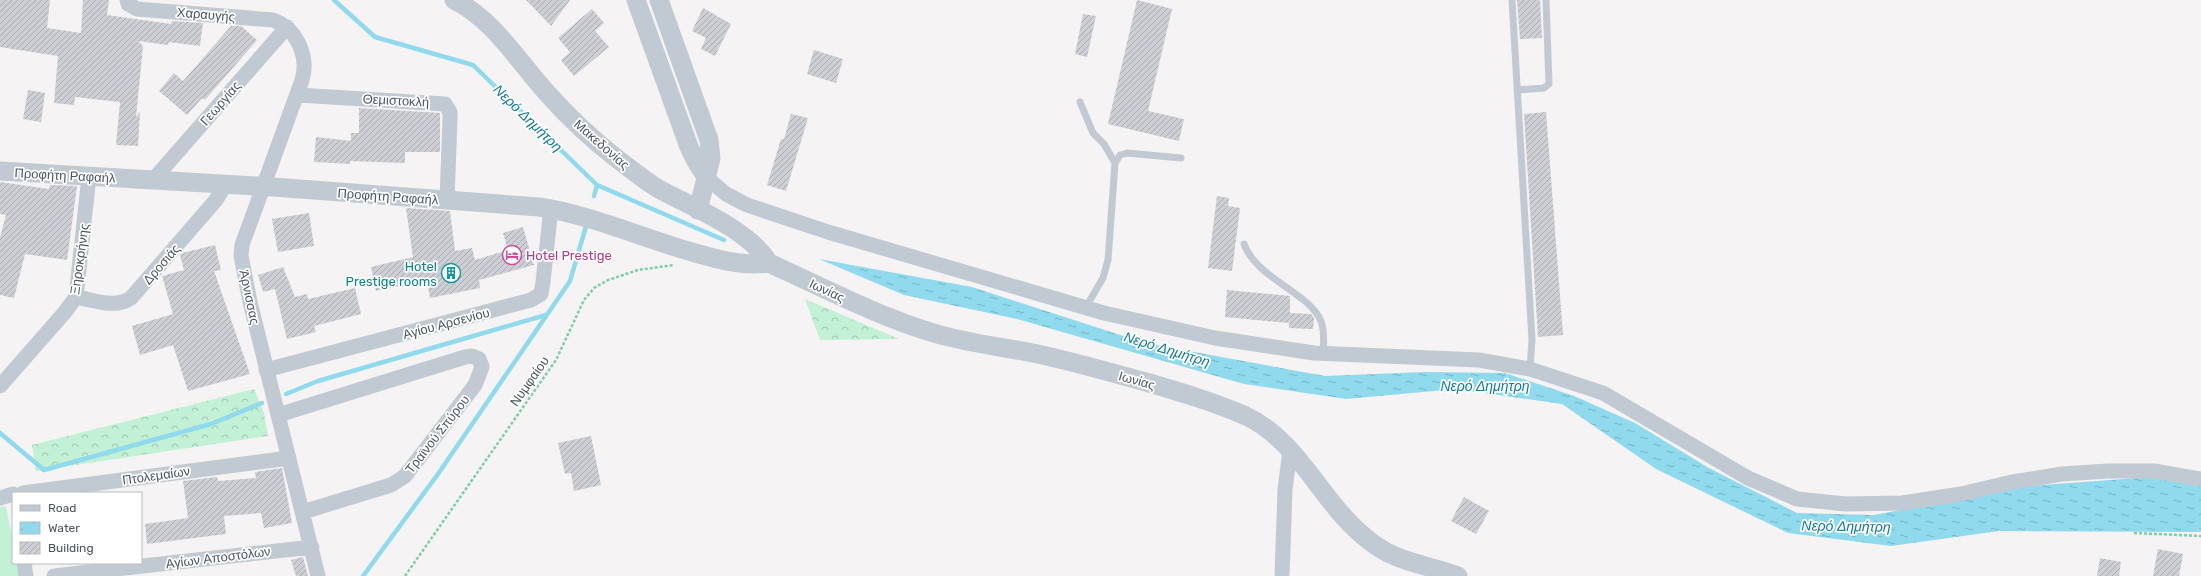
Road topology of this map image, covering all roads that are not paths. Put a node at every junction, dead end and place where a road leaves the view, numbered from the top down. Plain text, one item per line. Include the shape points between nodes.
1 (127, 0) edge
2 (454, 0) edge
3 (636, 0) edge
4 (659, 0) edge
5 (1512, 0) edge
6 (1546, 0) edge
7 (286, 27) junction
8 (1517, 90) junction
9 (297, 95) junction
10 (1080, 102) dead end
11 (1181, 158) dead end
12 (1115, 163) junction
13 (0, 171) edge
14 (89, 176) junction
15 (707, 178) junction
16 (154, 180) junction
17 (226, 184) junction
18 (264, 186) junction
19 (447, 200) junction
20 (551, 208) junction
21 (698, 210) junction
22 (1244, 244) dead end
23 (769, 263) junction
24 (76, 297) junction
25 (1086, 307) junction
26 (1323, 353) junction
27 (1530, 369) junction
28 (266, 370) junction
29 (0, 386) edge
30 (278, 415) junction
31 (1290, 450) junction
32 (289, 458) junction
33 (2201, 479) edge
34 (41, 492) edge
35 (303, 512) junction
36 (312, 547) junction
37 (24, 564) edge
38 (26, 576) edge
39 (54, 576) edge
40 (318, 576) edge
41 (1282, 576) edge
42 (1458, 576) edge

1 - 7 street, Χαραυγής via 128,4 137,9 273,20
2 - 21 street, Μακεδονίας via 476,13 490,26 548,95 619,161 656,187
3 - 15 street via 689,147
4 - 15 street via 709,140 711,158
5 - 8 lane
6 - 8 lane via 1549,84 1544,88
7 - 9 street, Άρνισσας via 299,44 304,60 303,76
7 - 16 street, Γεωργίας
8 - 27 lane via 1532,340
9 - 18 street, Άρνισσας
9 - 19 street, Θεμιστοκλή via 445,104 450,112
10 - 12 lane via 1093,133 1104,144
11 - 12 lane via 1127,153 1120,156
12 - 25 lane via 1108,260 1103,278
13 - 14 street, Προφήτη Ραφαήλ
14 - 16 street, Προφήτη Ραφαήλ
14 - 24 street, Ξηροκρήνης
15 - 21 street
15 - 25 street via 726,194 747,205 828,232
16 - 17 street, Προφήτη Ραφαήλ
17 - 18 street, Προφήτη Ραφαήλ
17 - 24 street, Δροσιάς via 216,200 131,298 120,304 112,304
18 - 19 street, Προφήτη Ραφαήλ
18 - 28 street, Άρνισσας via 246,228 241,250 246,284
19 - 20 street, Προφήτη Ραφαήλ
20 - 23 street, Προφήτη Ραφαήλ via 703,256 739,264
20 - 28 street, Αγίου Αρσενίου via 544,282 541,294 531,300
21 - 23 street, Μακεδονίας via 752,242
22 - 26 lane via 1264,271 1312,308 1320,318 1324,337
23 - 31 street, Ιωνίας via 895,321 939,334 1034,353 1119,375 1227,409 1248,417 1268,429
24 - 29 street, Ξηροκρήνης
25 - 26 street via 1215,338
26 - 27 street via 1479,360
27 - 33 street via 1603,393 1748,478 1797,499 1846,504 1902,503 2062,474 2108,471 2154,471
28 - 30 street, Άρνισσας
30 - 32 street, Άρνισσας
30 - 35 street, Τραϊνού Σπύρου via 465,356 479,359 482,367 475,386 405,476 391,485
31 - 41 street via 1285,490
31 - 42 street, Ιωνίας via 1331,502 1374,544 1396,556 1440,568
32 - 34 street, Πτολεμαίων
32 - 35 street, Άρνισσας
35 - 36 street, Άρνισσας
36 - 39 street, Αγίων Αποστόλων
36 - 40 street, Άρνισσας
37 - 38 street

